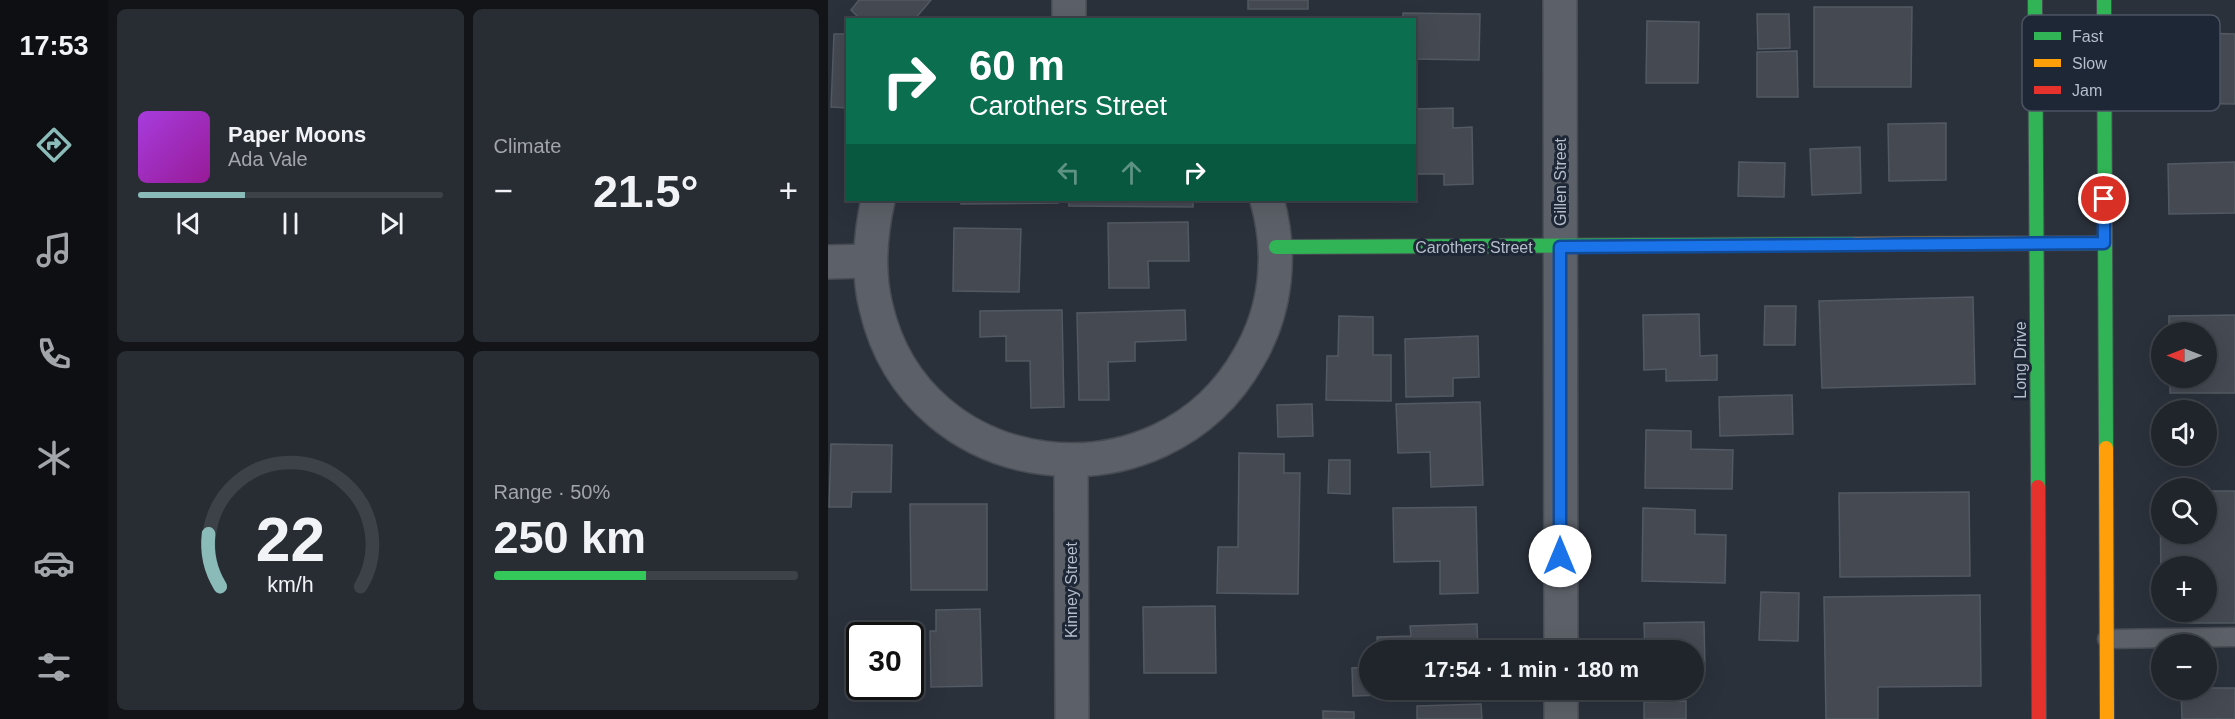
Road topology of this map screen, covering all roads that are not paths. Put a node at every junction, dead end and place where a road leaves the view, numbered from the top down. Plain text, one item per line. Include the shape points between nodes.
1 (1069, 0) edge
2 (1560, 0) edge
3 (1069, 18) edge
4 (2036, 111) edge
5 (2104, 111) edge
6 (878, 201) edge
7 (1267, 201) edge
8 (2104, 243) junction
9 (2036, 244) junction
10 (1276, 247) junction
11 (1560, 247) junction
12 (870, 261) junction
13 (828, 262) edge
14 (1071, 462) junction
15 (2235, 637) edge
16 (2107, 639) junction
17 (1560, 640) edge
18 (1561, 700) edge
19 (1071, 719) edge
20 (1561, 719) edge
21 (2039, 719) edge
22 (2107, 719) edge

1 - 3 street
2 - 11 street, Gillen Street
4 - 9 main road, Long Drive
5 - 8 main road
6 - 12 street via 871,229
7 - 10 street
8 - 9 main road, Carothers Street
8 - 16 main road
9 - 11 main road, Carothers Street
9 - 21 main road, Long Drive
10 - 11 main road, Carothers Street
10 - 14 street via 1275,280 1257,344 1220,399 1194,421 1156,443 1104,459
11 - 17 street, Gillen Street
12 - 13 street
12 - 14 street via 876,309 884,332 921,394 978,438 1023,455
14 - 19 street, Kinney Street
15 - 16 lane
16 - 22 main road
18 - 20 street

